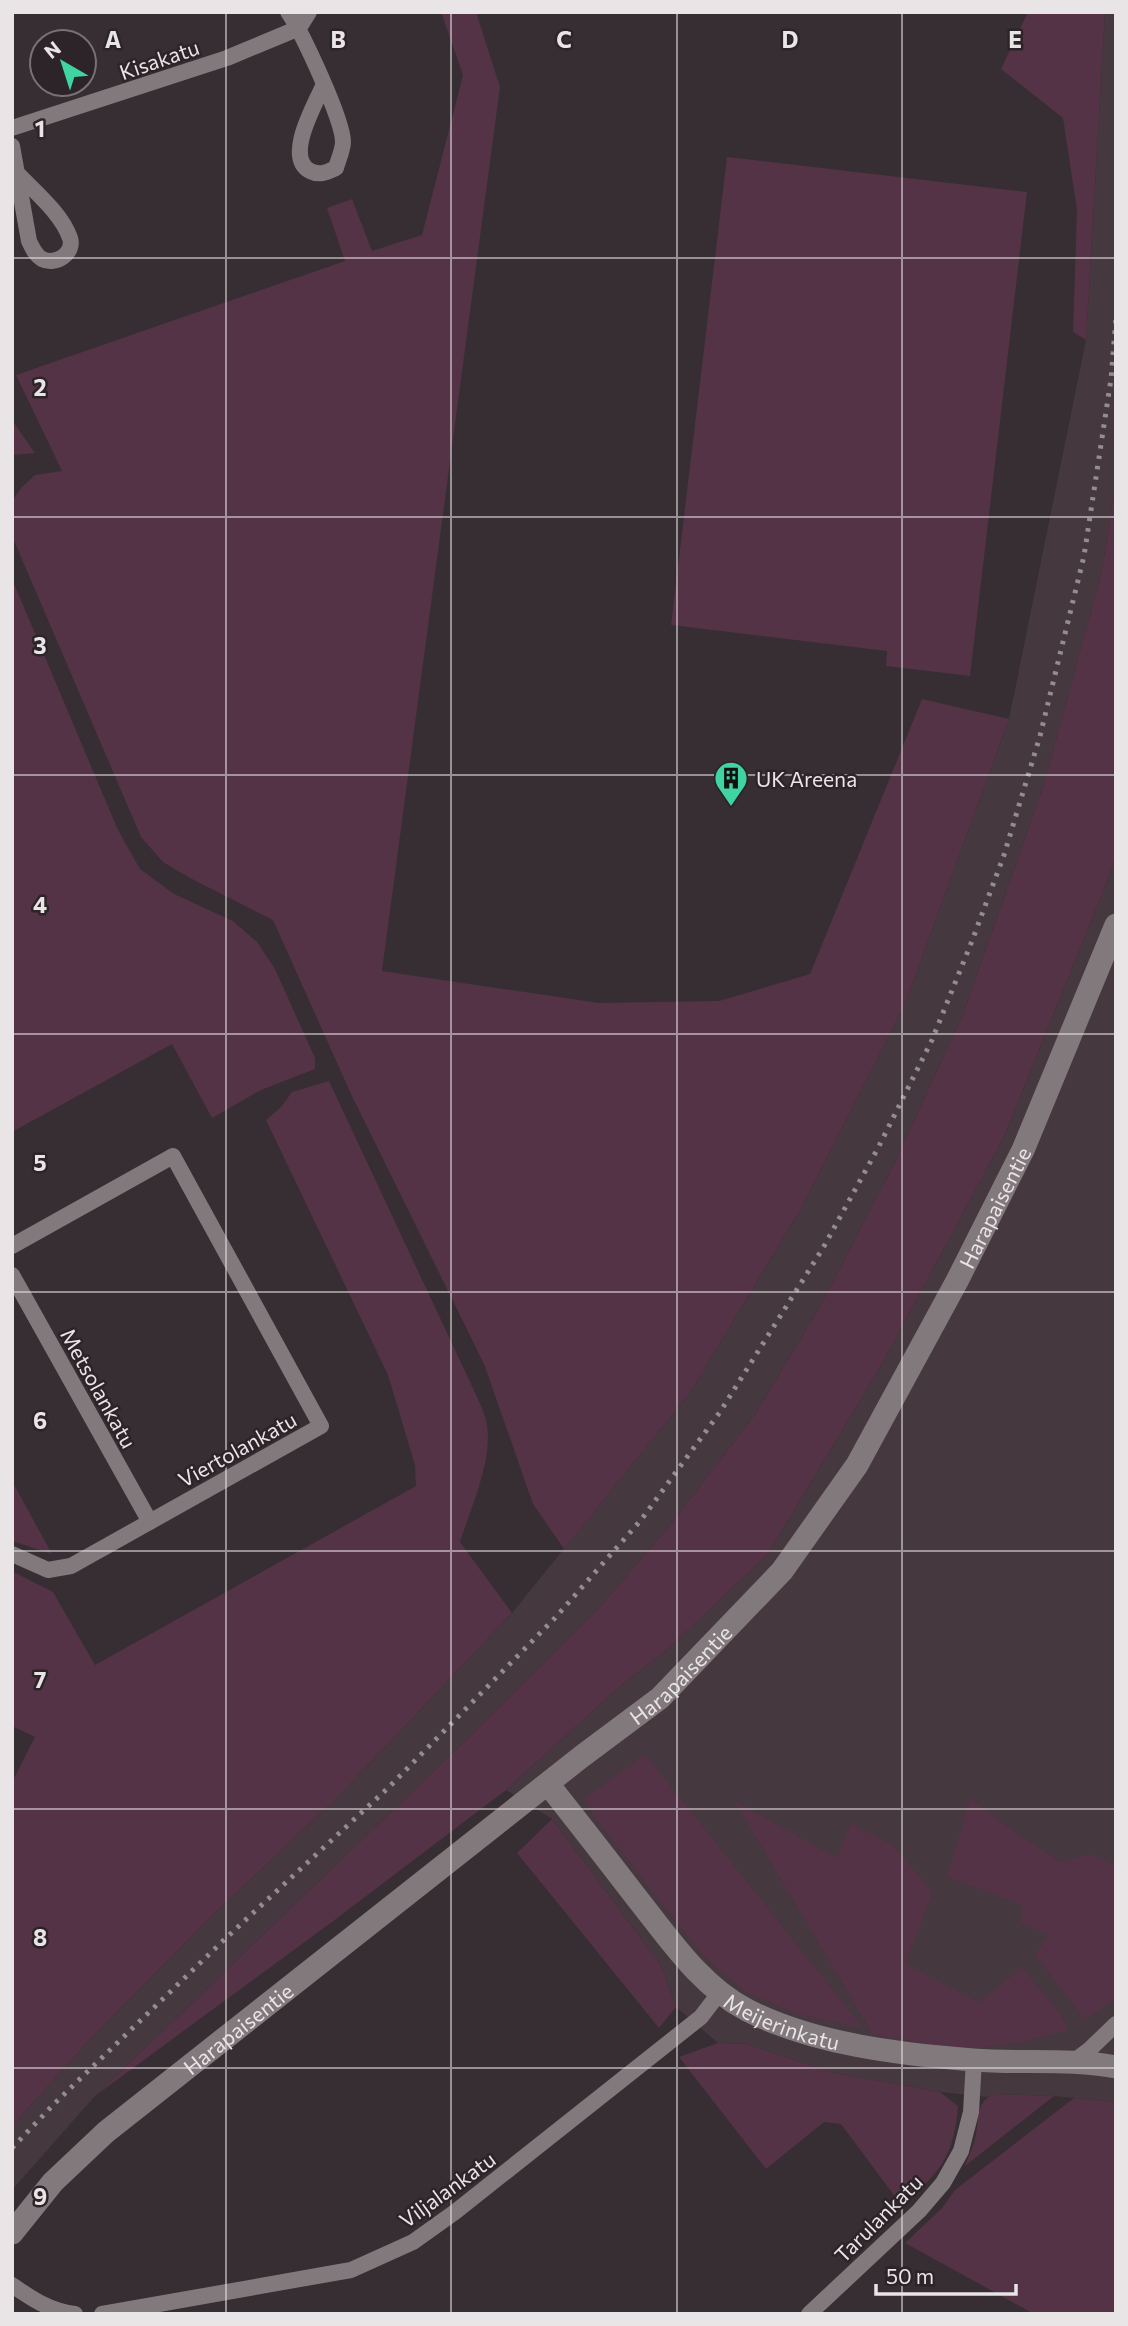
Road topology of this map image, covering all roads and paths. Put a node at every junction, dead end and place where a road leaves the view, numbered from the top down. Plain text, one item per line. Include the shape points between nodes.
1 (288, 12) edge
2 (309, 12) edge
3 (299, 28) junction
4 (324, 86) junction
5 (12, 128) edge
6 (12, 146) edge
7 (17, 173) junction
8 (1116, 925) edge
9 (12, 1246) edge
10 (12, 1275) edge
11 (150, 1522) junction
12 (12, 1554) edge
13 (548, 1784) junction
14 (720, 1993) junction
15 (1116, 2024) edge
16 (974, 2060) junction
17 (1073, 2062) junction
18 (1116, 2067) edge
19 (12, 2233) edge
20 (12, 2285) edge
21 (75, 2314) edge
22 (102, 2314) edge
23 (809, 2314) edge

1 - 3 street
2 - 3 street
3 - 4 street
3 - 5 street, Kisakatu via 228,58
4 - 4 street via 302,135 299,156 304,167 323,174 336,168 343,142
6 - 7 street
7 - 7 street via 34,250 51,261 62,259 71,240 58,218
8 - 13 main road, Harapaisentie via 1023,1150 857,1465 782,1571 660,1698
9 - 11 street, Viertolankatu via 173,1156 321,1426
10 - 11 street, Metsolankatu
11 - 12 street, Viertolankatu via 71,1566 48,1570
13 - 14 main road, Meijerinkatu via 680,1954
13 - 19 main road, Harapaisentie via 106,2132 53,2182
14 - 16 main road, Meijerinkatu via 746,2010 806,2035
14 - 22 street, Viljalankatu via 693,2024 413,2242 351,2270
15 - 17 street
16 - 17 main road, Meijerinkatu
16 - 23 street, Tarulankatu via 971,2112 961,2151 943,2183
17 - 18 main road, Meijerinkatu
20 - 21 street via 40,2304

